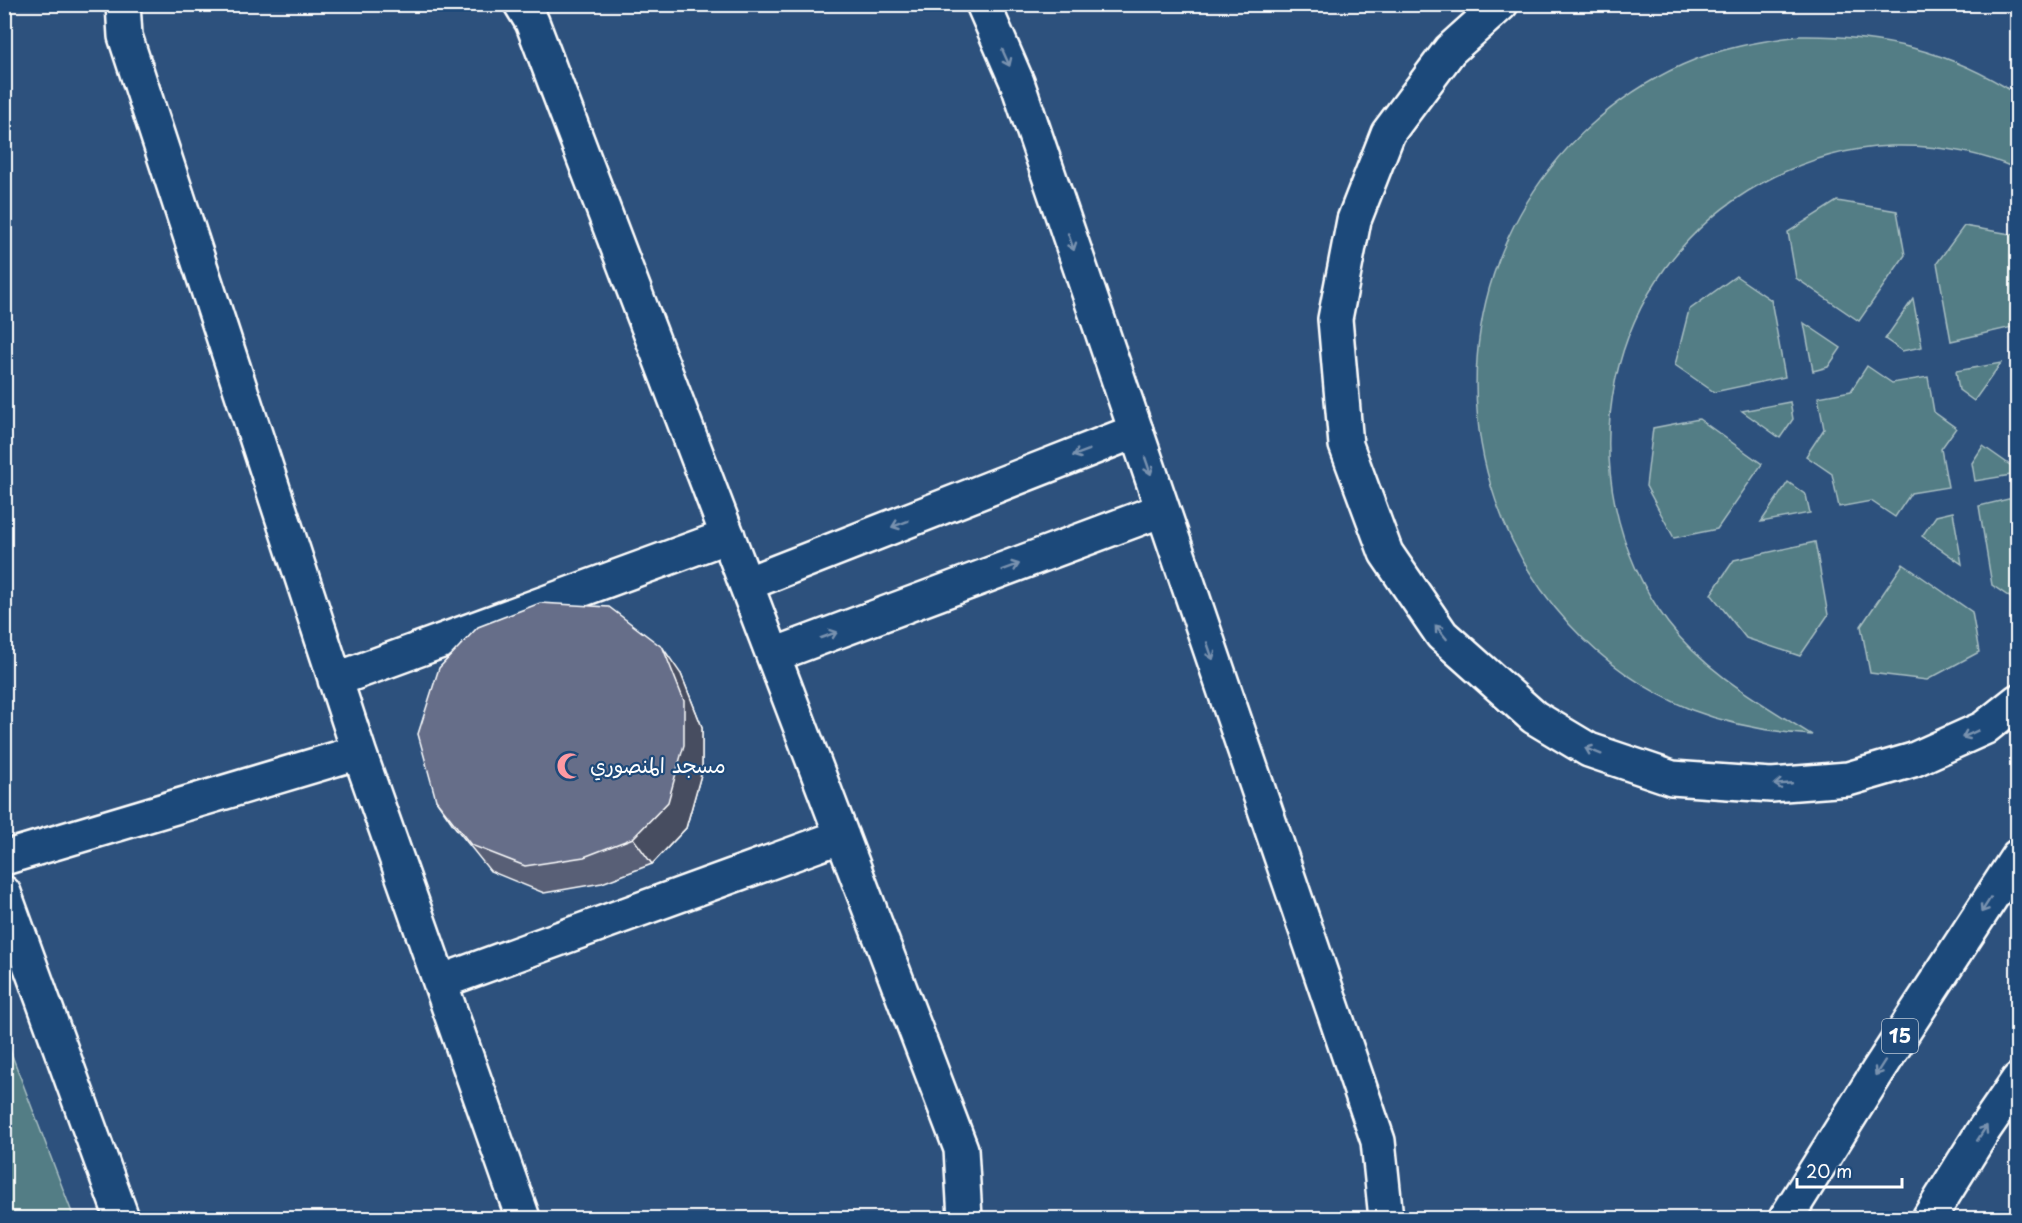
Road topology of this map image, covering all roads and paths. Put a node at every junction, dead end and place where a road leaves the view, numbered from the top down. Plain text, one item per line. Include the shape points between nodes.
1 (123, 4) edge
2 (521, 4) edge
3 (982, 4) edge
4 (1501, 4) edge
5 (1136, 431) junction
6 (1162, 510) junction
7 (728, 536) junction
8 (746, 584) junction
9 (774, 655) junction
10 (335, 680) junction
11 (2018, 701) edge
12 (358, 752) junction
13 (842, 836) junction
14 (2018, 856) edge
15 (4, 858) edge
16 (4, 893) edge
17 (440, 982) junction
18 (2018, 1080) edge
19 (122, 1218) edge
20 (523, 1218) edge
21 (965, 1218) edge
22 (1386, 1218) edge
23 (1786, 1218) edge
24 (1929, 1218) edge

1 - 10 main road via 125,36
2 - 7 main road via 532,22
3 -> 5 main road via 1017,82
11 -> 4 main road via 1984,728 1913,760 1848,779 1770,785 1672,778 1589,750 1534,717 1442,635 1386,553 1346,446 1335,319 1354,220 1388,133 1450,50
5 -> 6 main road
5 -> 8 main road
9 -> 6 main road
6 -> 22 main road via 1378,1141
7 - 8 main road
7 - 10 main road
8 - 9 main road
9 - 13 main road
10 - 12 main road
12 - 15 main road
12 - 17 main road
13 - 17 main road
13 - 21 main road via 961,1149
14 -> 23 main road, 15
16 - 19 main road
17 - 20 main road
24 -> 18 main road

